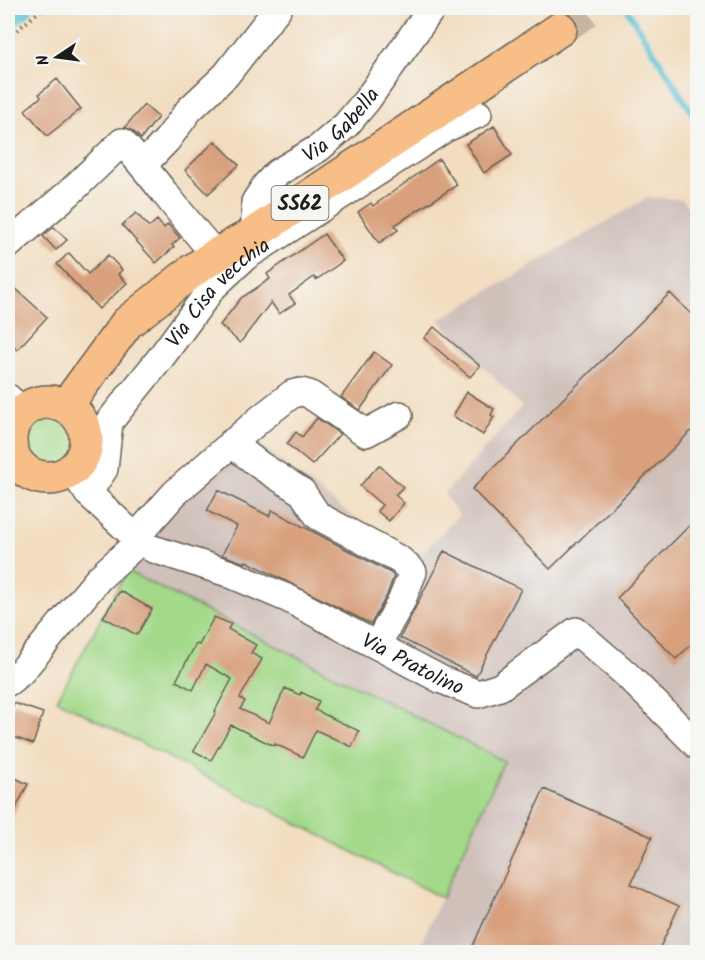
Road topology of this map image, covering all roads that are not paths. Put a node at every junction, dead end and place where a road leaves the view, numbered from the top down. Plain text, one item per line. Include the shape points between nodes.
1 (278, 8) edge
2 (432, 8) edge
3 (560, 29) tunnel mouth
4 (478, 114) dead end
5 (143, 165) junction
6 (255, 233) junction
7 (8, 245) edge
8 (216, 255) junction
9 (15, 404) edge
10 (66, 406) junction
11 (399, 415) dead end
12 (231, 443) junction
13 (10, 456) edge
14 (80, 481) junction
15 (140, 540) junction
16 (377, 645) junction
17 (8, 682) edge
18 (698, 746) edge

1 - 5 street via 226,75 189,110
2 - 6 street, Via Gabella via 346,125 266,185 255,202
3 - 6 main road, SS62
4 - 14 street, Via Cisa vecchia via 447,128 225,274 109,422 104,469
5 - 7 street via 122,142
5 - 8 street
6 - 8 main road, SS62
8 - 10 main road, SS62 via 128,323
9 - 10 main road via 48,401
9 - 13 main road
10 - 14 main road via 81,421 86,442
11 - 12 street via 366,434 301,392 292,394
12 - 15 street via 175,493
12 - 16 street via 302,492 318,516 400,560 413,572
13 - 14 main road via 38,477 61,476
14 - 15 street
15 - 16 street, Via Pratolino via 289,599
15 - 17 street via 99,578 21,672
16 - 18 street, Via Pratolino via 442,680 478,694 500,687 576,631 626,674

